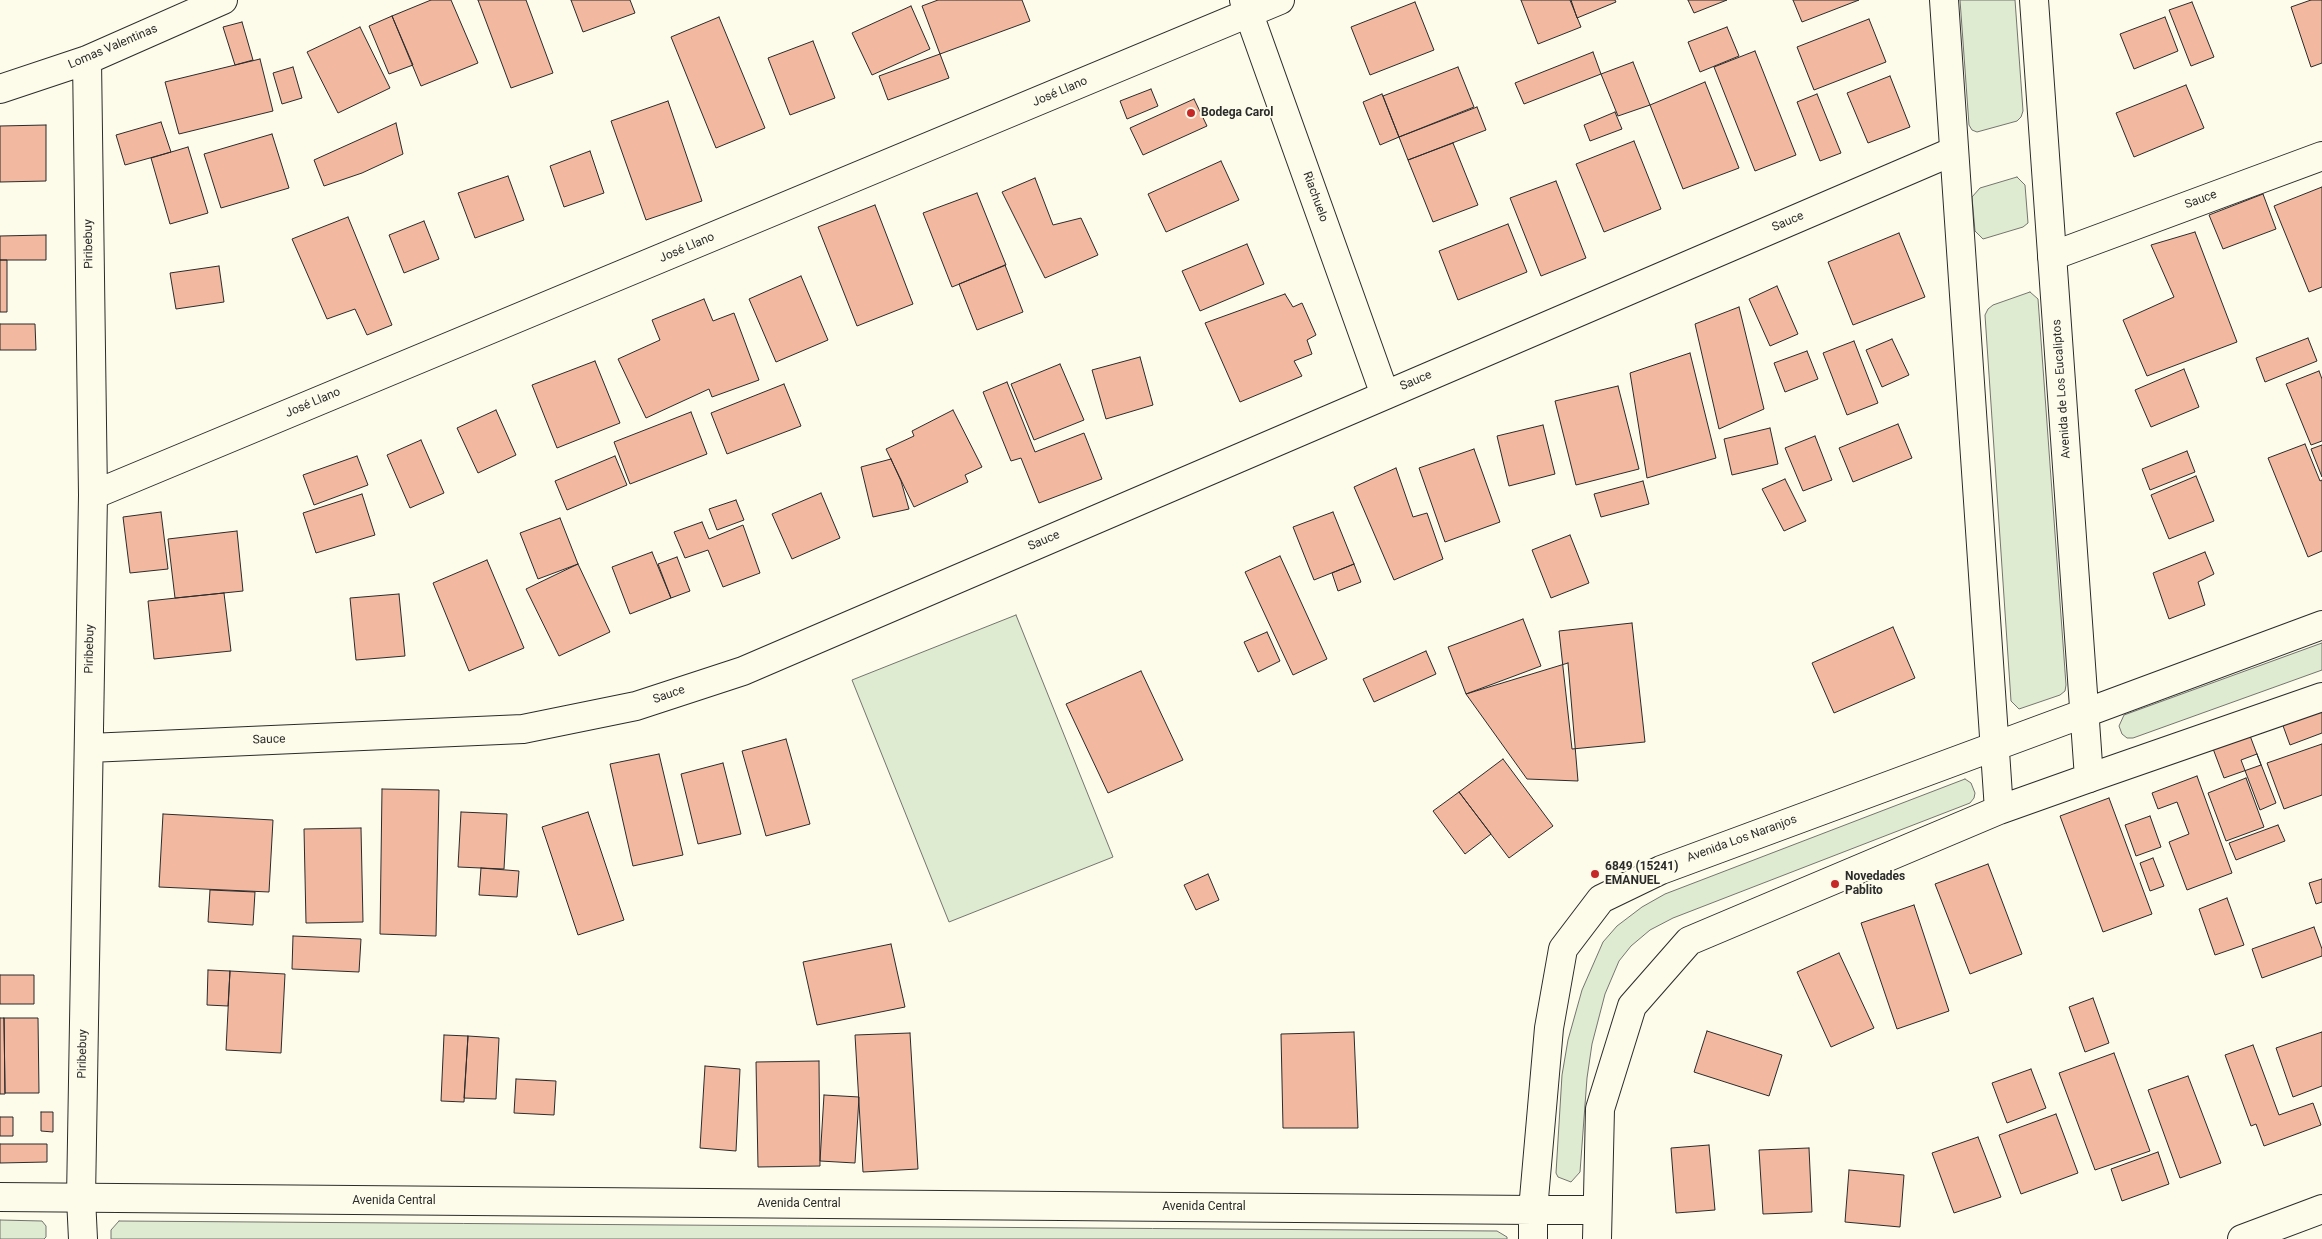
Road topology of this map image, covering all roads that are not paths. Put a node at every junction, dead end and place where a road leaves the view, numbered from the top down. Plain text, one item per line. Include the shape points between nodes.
1 (223, 0) edge
2 (1280, 0) edge
3 (1944, 0) edge
4 (2034, 0) edge
5 (1247, 7) edge
6 (87, 60) junction
7 (0, 90) edge
8 (1954, 151) junction
9 (2322, 156) edge
10 (2052, 256) junction
11 (1385, 395) junction
12 (93, 495) junction
13 (2322, 625) edge
14 (2322, 697) edge
15 (2085, 713) junction
16 (1994, 746) junction
17 (89, 748) junction
18 (2089, 778) junction
19 (1999, 810) junction
20 (0, 1197) edge
21 (81, 1198) junction
22 (2322, 1209) edge
23 (1533, 1210) junction
24 (1597, 1210) junction
25 (83, 1239) edge
26 (1533, 1239) edge
27 (1597, 1239) edge
28 (2242, 1239) edge

1 - 6 street, Lomas Valentinas
2 - 5 street, José Llano
3 - 8 street
4 - 10 street, Avenida de Los Eucaliptos
5 - 11 street, Riachuelo
5 - 12 street, José Llano
6 - 7 street, Lomas Valentinas
6 - 12 street, Piribebuy
8 - 11 street, Sauce
8 - 16 street
9 - 10 street, Sauce
10 - 15 street, Avenida de Los Eucaliptos
11 - 17 street, Sauce via 743,671 636,706 523,729
12 - 17 street, Piribebuy
13 - 15 street, Avenida Los Naranjos
14 - 18 street
15 - 16 street, Avenida Los Naranjos
15 - 18 street, Avenida de Los Eucaliptos
16 - 19 street
16 - 23 street, Avenida Los Naranjos via 1660,870 1601,899 1563,949 1549,1028
17 - 21 street, Piribebuy
18 - 19 street
19 - 24 street via 1689,941 1632,1006 1600,1109
20 - 21 street, Avenida Central
21 - 23 street, Avenida Central
21 - 25 street, Piribebuy
22 - 28 street
23 - 24 street, Avenida Central
23 - 26 street, Avenida Los Naranjos
24 - 27 street

